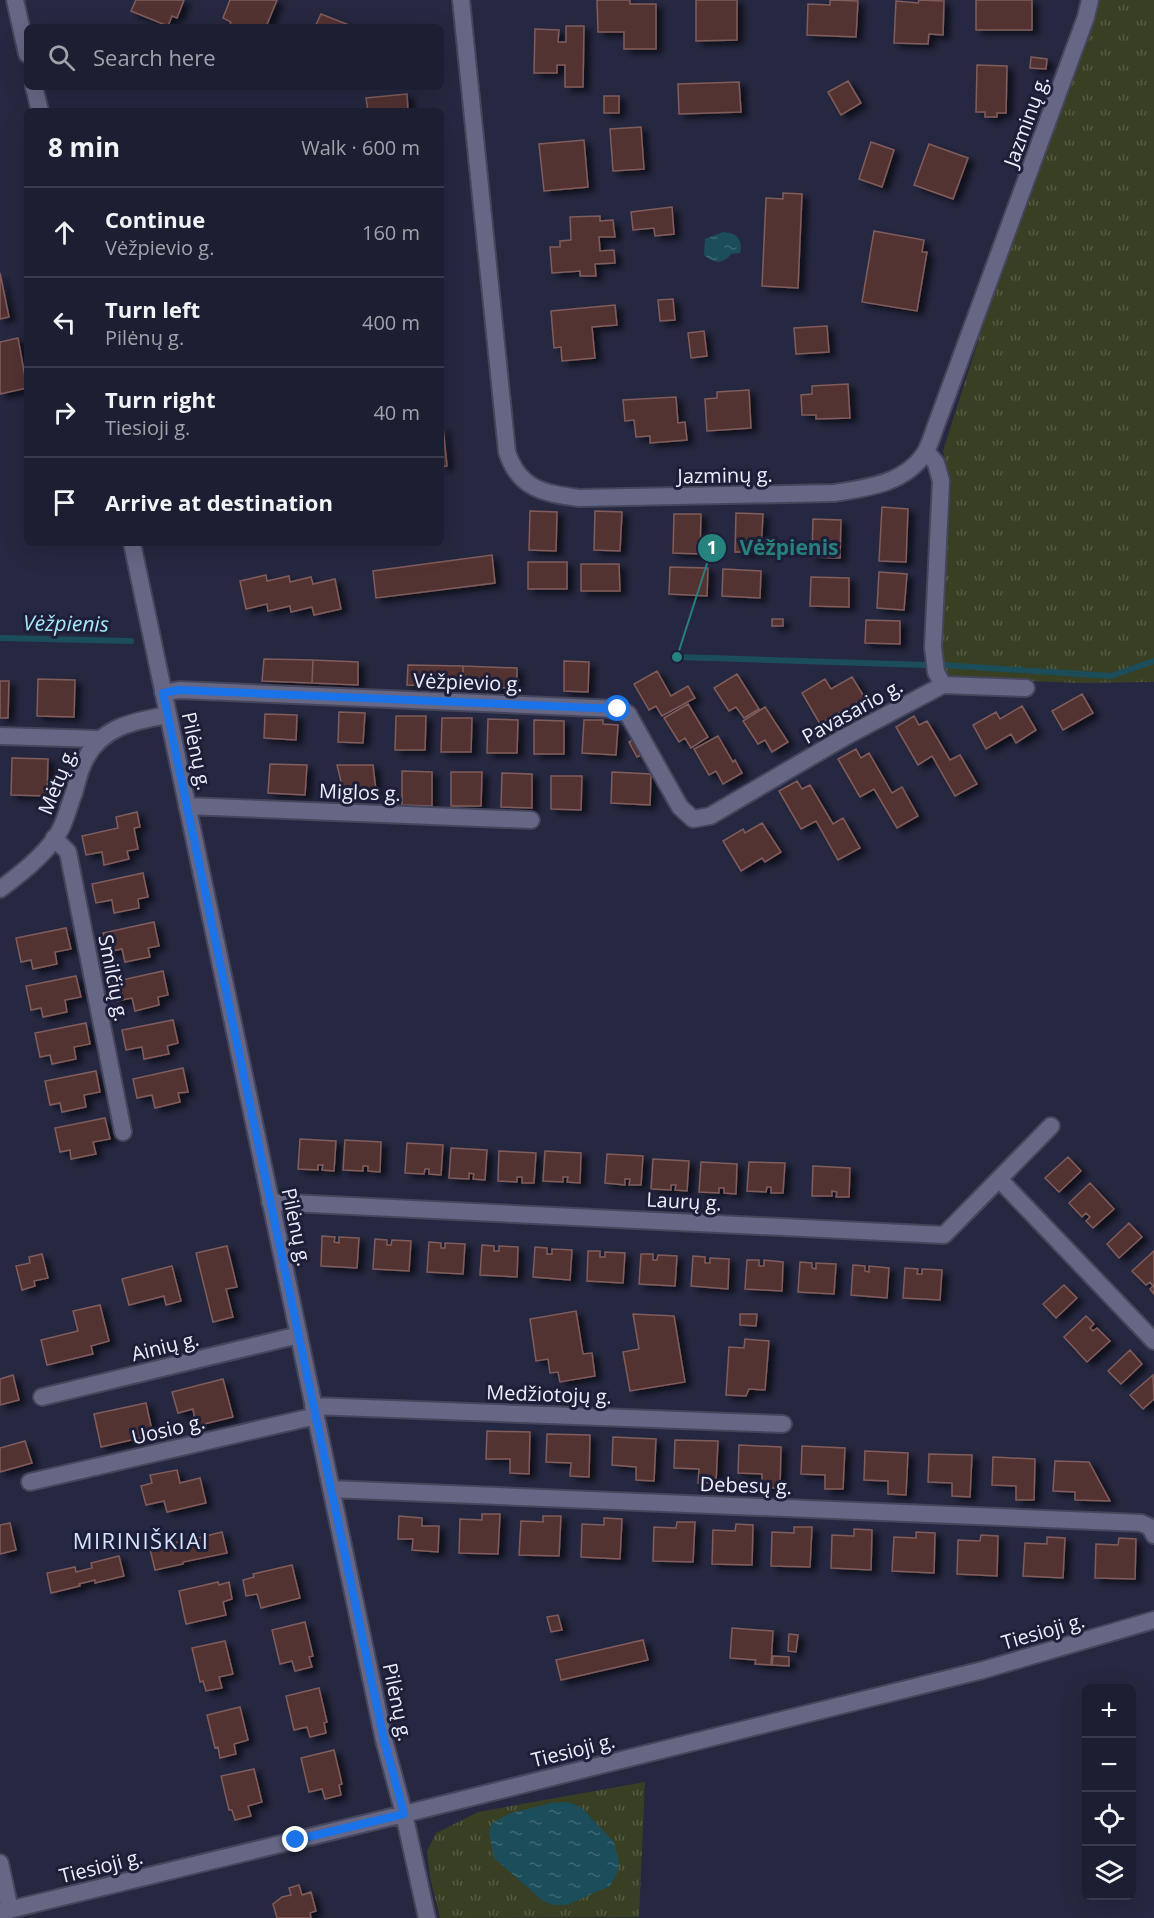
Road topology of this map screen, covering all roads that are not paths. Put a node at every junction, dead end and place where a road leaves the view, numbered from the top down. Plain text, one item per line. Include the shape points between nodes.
1 (15, 0) edge
2 (462, 0) edge
3 (1090, 0) edge
4 (24, 40) edge
5 (35, 90) edge
6 (39, 108) edge
7 (926, 451) junction
8 (133, 546) edge
9 (943, 685) junction
10 (1026, 688) dead end
11 (163, 693) junction
12 (168, 715) junction
13 (0, 736) edge
14 (99, 739) junction
15 (188, 806) junction
16 (710, 816) joint
17 (531, 820) dead end
18 (54, 838) junction
19 (0, 889) edge
20 (1051, 1126) dead end
21 (123, 1132) dead end
22 (999, 1179) junction
23 (270, 1202) junction
24 (298, 1335) junction
25 (1154, 1341) edge
26 (42, 1397) dead end
27 (314, 1411) junction
28 (783, 1424) dead end
29 (30, 1482) dead end
30 (331, 1489) junction
31 (1154, 1535) edge
32 (1154, 1620) edge
33 (404, 1814) junction
34 (0, 1863) edge
35 (5, 1911) edge
36 (427, 1918) edge

1 - 4 street
2 - 7 street, Jazminų g. via 507,452 519,477 552,494 579,498 834,493 894,479
3 - 7 street, Jazminų g.
5 - 6 street
7 - 9 street via 936,463 941,481 933,647 936,672
8 - 11 street, Pilėnų g.
9 - 10 street, Pavasario g.
9 - 16 street, Pavasario g.
11 - 12 street, Pilėnų g.
11 - 16 street, Vėžpievio g. via 179,690 618,709 627,714 680,807 693,819
12 - 14 street, Mėtų g. via 131,722
12 - 15 street, Pilėnų g.
13 - 14 street
14 - 18 street, Mėtų g. via 85,759
15 - 17 street, Miglos g.
15 - 23 street, Pilėnų g.
18 - 19 street, Mėtų g.
18 - 21 street, Smilčių g. via 68,852
20 - 22 street, Laurų g.
22 - 23 street, Laurų g. via 944,1235
22 - 25 street
23 - 24 street, Pilėnų g.
24 - 26 street, Ainių g.
24 - 27 street, Pilėnų g.
27 - 28 street, Medžiotojų g.
27 - 29 street, Uosio g.
27 - 30 street, Pilėnų g.
30 - 31 street, Debesų g. via 1141,1523 1150,1527
30 - 33 street, Pilėnų g. via 384,1740
32 - 33 street, Tiesioji g. via 983,1670
33 - 35 street, Tiesioji g.
33 - 36 street, Pilėnų g.
34 - 35 street

